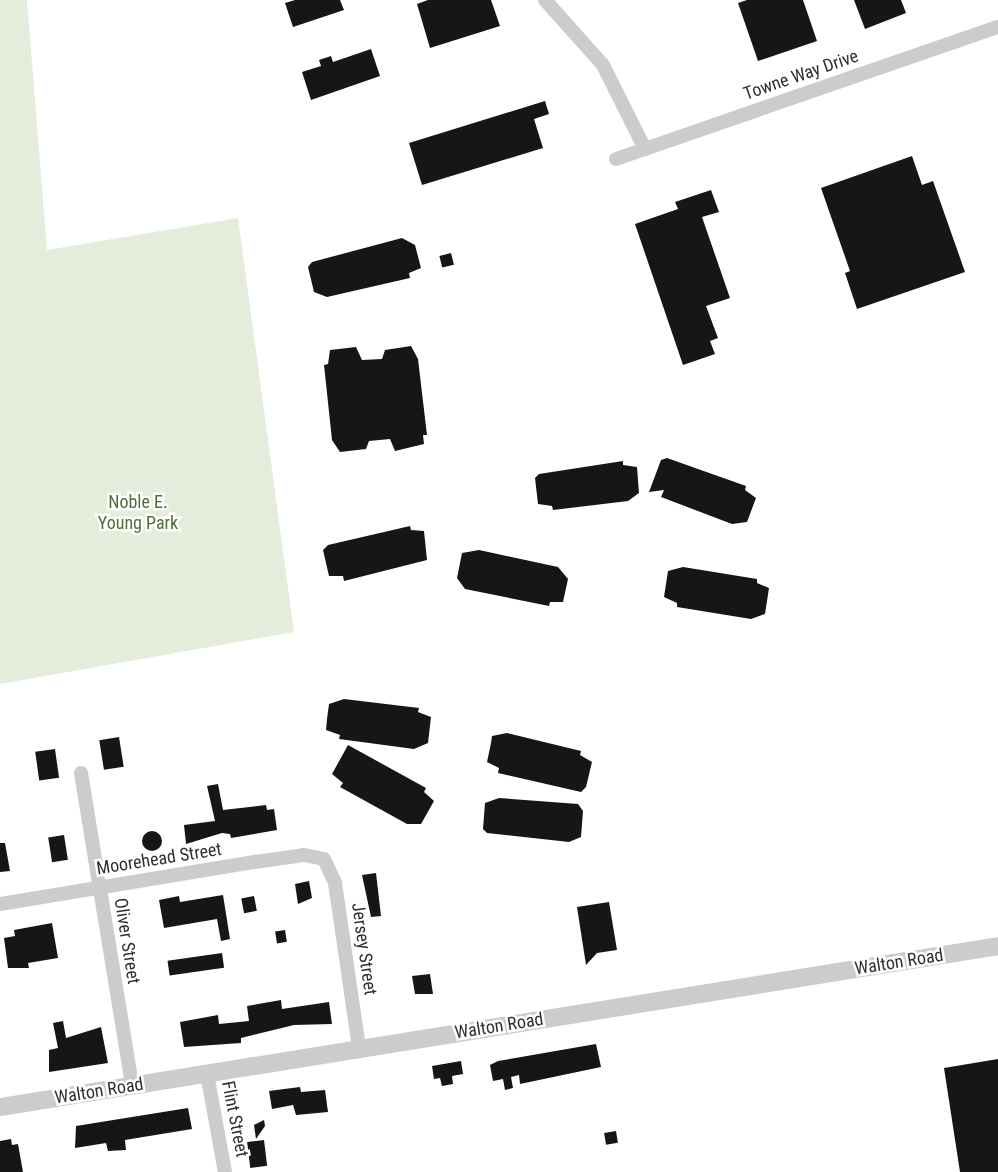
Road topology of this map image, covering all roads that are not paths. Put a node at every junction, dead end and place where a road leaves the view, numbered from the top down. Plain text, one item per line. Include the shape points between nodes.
1 (545, 0) edge
2 (998, 27) edge
3 (645, 149) junction
4 (616, 159) dead end
5 (81, 773) dead end
6 (324, 859) joint
7 (100, 888) junction
8 (0, 904) edge
9 (998, 946) edge
10 (359, 1048) junction
11 (207, 1074) junction
12 (132, 1086) junction
13 (0, 1107) edge
14 (226, 1172) edge

1 - 3 street via 602,65
2 - 3 street, Towne Way Drive
3 - 4 street, Towne Way Drive
5 - 7 street, Oliver Street
6 - 7 street, Moorehead Street via 304,855
6 - 10 street, Jersey Street via 335,883
7 - 8 street, Moorehead Street
7 - 12 street, Oliver Street
9 - 10 street, Walton Road
10 - 11 street, Walton Road
11 - 12 street, Walton Road
11 - 14 street, Flint Street
12 - 13 street, Walton Road

